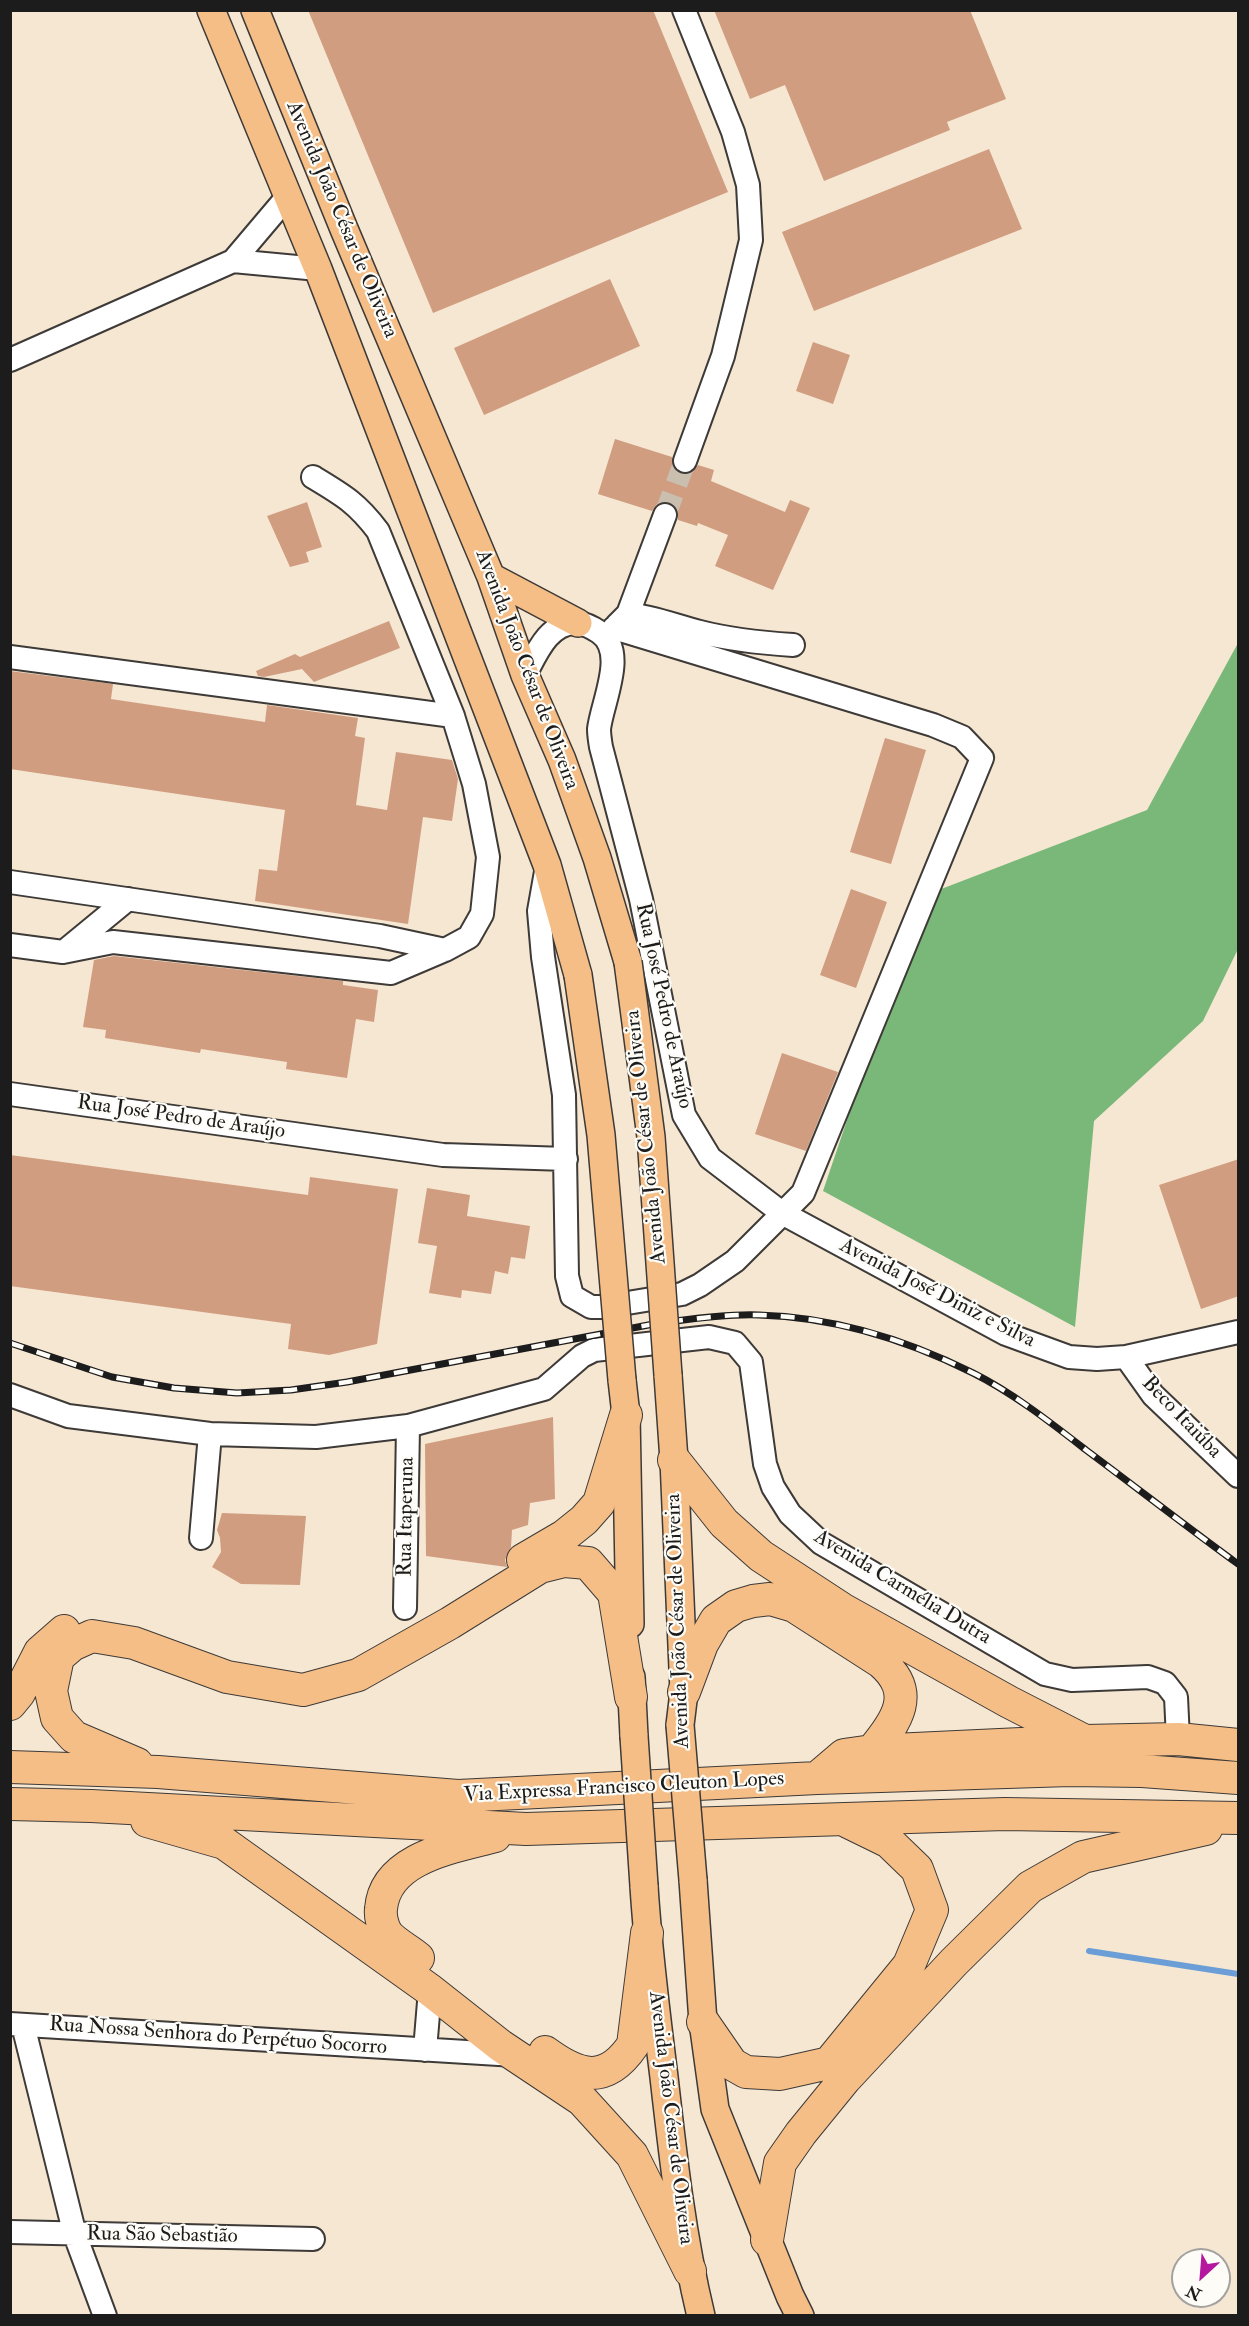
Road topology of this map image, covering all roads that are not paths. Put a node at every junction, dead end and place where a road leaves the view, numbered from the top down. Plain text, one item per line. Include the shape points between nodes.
1 (212, 10) edge
2 (255, 10) edge
3 (684, 10) edge
4 (288, 196) junction
5 (233, 261) junction
6 (318, 269) junction
7 (10, 360) edge
8 (685, 461) tunnel mouth
9 (313, 477) dead end
10 (664, 515) tunnel mouth
11 (491, 577) junction
12 (578, 623) junction
13 (616, 626) junction
14 (793, 645) dead end
15 (10, 657) edge
16 (525, 675) junction
17 (453, 716) junction
18 (547, 865) junction
19 (10, 882) edge
20 (128, 899) junction
21 (10, 945) edge
22 (445, 950) junction
23 (63, 952) junction
24 (10, 1094) edge
25 (566, 1159) junction
26 (782, 1213) junction
27 (1239, 1332) edge
28 (1126, 1357) junction
29 (10, 1395) edge
30 (626, 1415) junction
31 (408, 1426) junction
32 (210, 1434) junction
33 (674, 1460) junction
34 (1239, 1476) edge
35 (201, 1538) dead end
36 (405, 1608) dead end
37 (684, 1692) junction
38 (631, 1697) junction
39 (10, 1704) edge
40 (1178, 1739) junction
41 (1085, 1741) junction
42 (1239, 1745) edge
43 (872, 1751) junction
44 (10, 1767) edge
45 (158, 1772) junction
46 (817, 1778) junction
47 (1239, 1778) edge
48 (10, 1804) edge
49 (92, 1806) junction
50 (840, 1819) junction
51 (1239, 1820) edge
52 (526, 1828) junction
53 (647, 1934) junction
54 (430, 1990) junction
55 (703, 2022) junction
56 (17, 2024) edge
57 (425, 2050) junction
58 (516, 2055) junction
59 (10, 2232) edge
60 (75, 2235) junction
61 (314, 2239) dead end
62 (767, 2240) junction
63 (690, 2271) junction
64 (105, 2316) edge
65 (701, 2316) edge
66 (800, 2316) edge

1 - 4 main road, Avenida João César de Oliveira
2 - 11 main road, Avenida João César de Oliveira
3 - 8 street via 736,142 748,185 751,240 723,356
4 - 5 street
4 - 6 main road, Avenida João César de Oliveira
5 - 6 street
5 - 7 street
6 - 18 main road, Avenida João César de Oliveira
9 - 17 street via 349,499 378,531
10 - 13 street
11 - 12 main road
11 - 16 main road, Avenida João César de Oliveira
12 - 13 street
12 - 16 street via 562,625 551,633
13 - 14 street via 644,616 747,642
13 - 26 street, Rua José Pedro de Araújo via 611,681 599,730 601,747 641,899 684,1114 710,1158
13 - 26 street via 933,725 962,737 982,758 803,1193
15 - 17 street
16 - 33 main road, Avenida João César de Oliveira, bridge via 562,759 628,962 651,1137
17 - 22 street via 474,784 488,856 482,914 469,937
18 - 25 street via 539,911 564,1095
18 - 30 main road, Avenida João César de Oliveira, bridge via 578,975 601,1135
19 - 20 street
20 - 22 street via 380,936
20 - 23 street
21 - 23 street
22 - 23 street via 391,973 113,942
24 - 25 street, Rua José Pedro de Araújo via 443,1155
25 - 26 street via 567,1276 572,1296 591,1307 682,1294 735,1261
26 - 28 street, Avenida José Diniz e Silva via 1006,1334 1070,1357
27 - 28 street, Avenida José Diniz e Silva
28 - 34 street, Beco Itaiúba via 1153,1395
29 - 32 street, Avenida Carmélia Dutra via 69,1416
30 - 38 main road, Avenida João César de Oliveira
30 - 39 highway via 599,1503 584,1520 564,1536 350,1659 294,1671 231,1663 138,1630 99,1621 70,1626 40,1652
31 - 32 street, Avenida Carmélia Dutra via 316,1437
31 - 36 street, Rua Itaperuna
31 - 40 street, Avenida Carmélia Dutra via 544,1389 594,1350 709,1337 735,1343 751,1362 765,1464 773,1487 790,1514 821,1543 1045,1674 1072,1680 1148,1677 1165,1683 1176,1696
32 - 35 street
33 - 37 main road, Avenida João César de Oliveira
33 - 41 highway via 724,1523 761,1556 842,1609
37 - 43 highway via 702,1644 716,1620 736,1606 753,1601 770,1599 794,1606 892,1671 902,1694 899,1711 892,1727
37 - 55 main road, Avenida João César de Oliveira, bridge via 680,1725
38 - 45 highway via 614,1593 588,1563 564,1561 540,1567 358,1675 303,1690 227,1677 134,1643 92,1636 72,1645 58,1657 51,1691 57,1718 74,1737
38 - 53 main road, Avenida João César de Oliveira, bridge
40 - 41 highway
40 - 42 highway
41 - 43 highway
43 - 46 highway via 844,1755
44 - 45 highway, Via Expressa Francisco Cleuton Lopes
45 - 46 highway, Via Expressa Francisco Cleuton Lopes via 458,1796
46 - 47 highway, Via Expressa Francisco Cleuton Lopes via 1070,1770
48 - 49 highway, Via Expressa Francisco Cleuton Lopes
49 - 52 highway, Via Expressa Francisco Cleuton Lopes
49 - 54 highway via 224,1843
50 - 51 highway, Via Expressa Francisco Cleuton Lopes via 1005,1814
50 - 52 highway, Via Expressa Francisco Cleuton Lopes
50 - 55 highway via 889,1842 917,1869 932,1910 909,1965 829,2063 780,2074 746,2072 732,2064
51 - 62 highway via 1083,1857 1030,1887 845,2079 801,2133 780,2163
52 - 53 highway via 442,1850 401,1869 382,1897 381,1915 387,1934 558,2062 582,2074 607,2071 633,2045
53 - 63 main road, Avenida João César de Oliveira
54 - 57 street
54 - 58 highway
55 - 62 main road, Avenida João César de Oliveira via 715,2109
56 - 57 street, Rua Nossa Senhora do Perpétuo Socorro
56 - 60 street
57 - 58 street, Rua Nossa Senhora do Perpétuo Socorro
58 - 63 highway via 582,2100 632,2155
59 - 60 street, Rua São Sebastião
60 - 61 street, Rua São Sebastião
60 - 64 street
62 - 66 main road, Avenida João César de Oliveira
63 - 65 main road, Avenida João César de Oliveira

